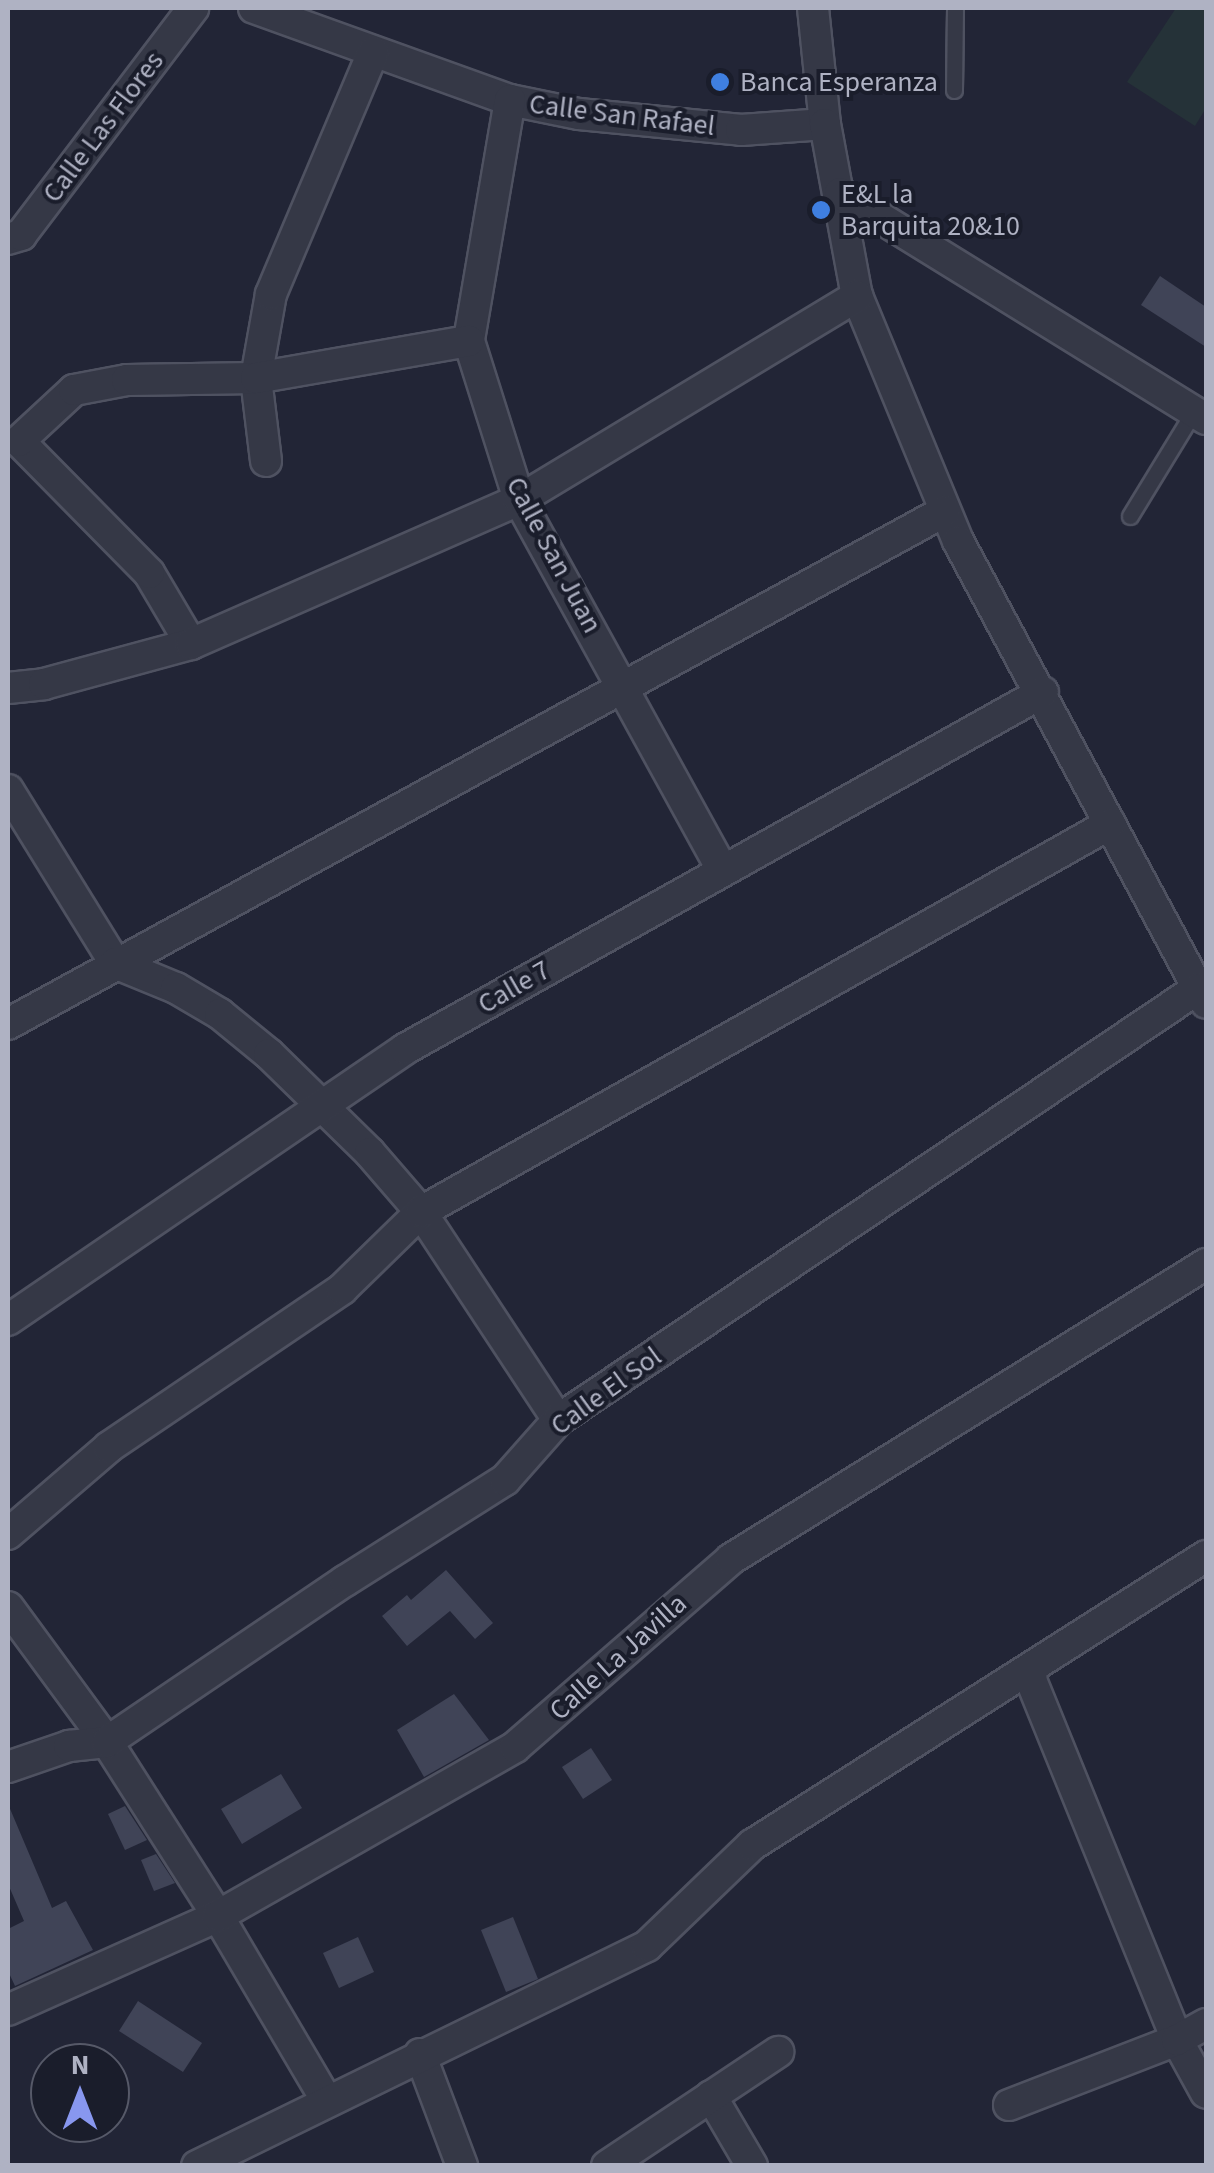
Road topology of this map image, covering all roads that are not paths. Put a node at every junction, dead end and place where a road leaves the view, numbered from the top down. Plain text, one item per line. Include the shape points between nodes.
1 (193, 8) edge
2 (255, 8) edge
3 (814, 8) edge
4 (955, 8) edge
5 (372, 52) junction
6 (954, 90) dead end
7 (510, 100) junction
8 (825, 124) junction
9 (840, 194) junction
10 (8, 239) edge
11 (857, 296) junction
12 (469, 341) junction
13 (256, 378) junction
14 (1200, 415) edge
15 (13, 446) edge
16 (266, 461) dead end
17 (519, 500) junction
18 (945, 511) junction
19 (1130, 516) dead end
20 (191, 644) junction
21 (624, 686) junction
22 (8, 688) edge
23 (1043, 692) junction
24 (11, 806) edge
25 (1110, 824) junction
26 (722, 869) junction
27 (115, 963) junction
28 (1202, 996) edge
29 (8, 1024) edge
30 (322, 1109) junction
31 (421, 1212) junction
32 (1206, 1264) edge
33 (8, 1320) edge
34 (558, 1420) junction
35 (8, 1534) edge
36 (1206, 1556) edge
37 (8, 1606) edge
38 (1032, 1670) junction
39 (107, 1742) junction
40 (8, 1767) edge
41 (218, 1916) junction
42 (8, 2010) edge
43 (1206, 2024) edge
44 (1176, 2040) junction
45 (778, 2052) dead end
46 (420, 2054) junction
47 (1206, 2092) edge
48 (712, 2096) junction
49 (326, 2099) junction
50 (1009, 2105) dead end
51 (197, 2166) edge
52 (462, 2166) edge
53 (607, 2166) edge
54 (752, 2166) edge

1 - 10 street, Calle Las Flores via 21,235
2 - 5 street, Calle San Rafael
3 - 8 street
4 - 6 lane
5 - 7 street, Calle San Rafael
5 - 13 street via 271,294
7 - 8 street, Calle San Rafael via 579,114 742,130
7 - 12 street, Calle San Juan
8 - 9 street
9 - 11 street
9 - 14 street
11 - 17 street
11 - 18 street
12 - 13 street
12 - 17 street, Calle San Juan
13 - 15 street via 128,380 74,390
13 - 16 street
14 - 19 lane
15 - 20 street via 149,573
17 - 20 street
17 - 21 street, Calle San Juan
18 - 21 street
18 - 23 street
20 - 22 street
21 - 26 street, Calle San Juan
21 - 27 street
23 - 25 street
23 - 26 street, Calle 7
24 - 27 street
25 - 28 street
25 - 31 street
26 - 30 street, Calle 7 via 405,1049
27 - 29 street
27 - 30 street via 220,1014
28 - 34 street, Calle El Sol
30 - 31 street
30 - 33 street, Calle 7
31 - 34 street
31 - 35 street via 342,1289 109,1447
32 - 41 street, Calle La Javilla via 732,1559 515,1748
34 - 39 street, Calle El Sol via 505,1480
36 - 38 street
37 - 39 street
38 - 44 street
38 - 46 street via 752,1845 646,1946
39 - 40 street, Calle El Sol via 68,1746
39 - 41 street
41 - 42 street, Calle La Javilla
41 - 49 street
43 - 44 street
44 - 47 street
44 - 50 street
45 - 48 street
46 - 49 street
46 - 52 street
48 - 53 street
48 - 54 street
49 - 51 street

